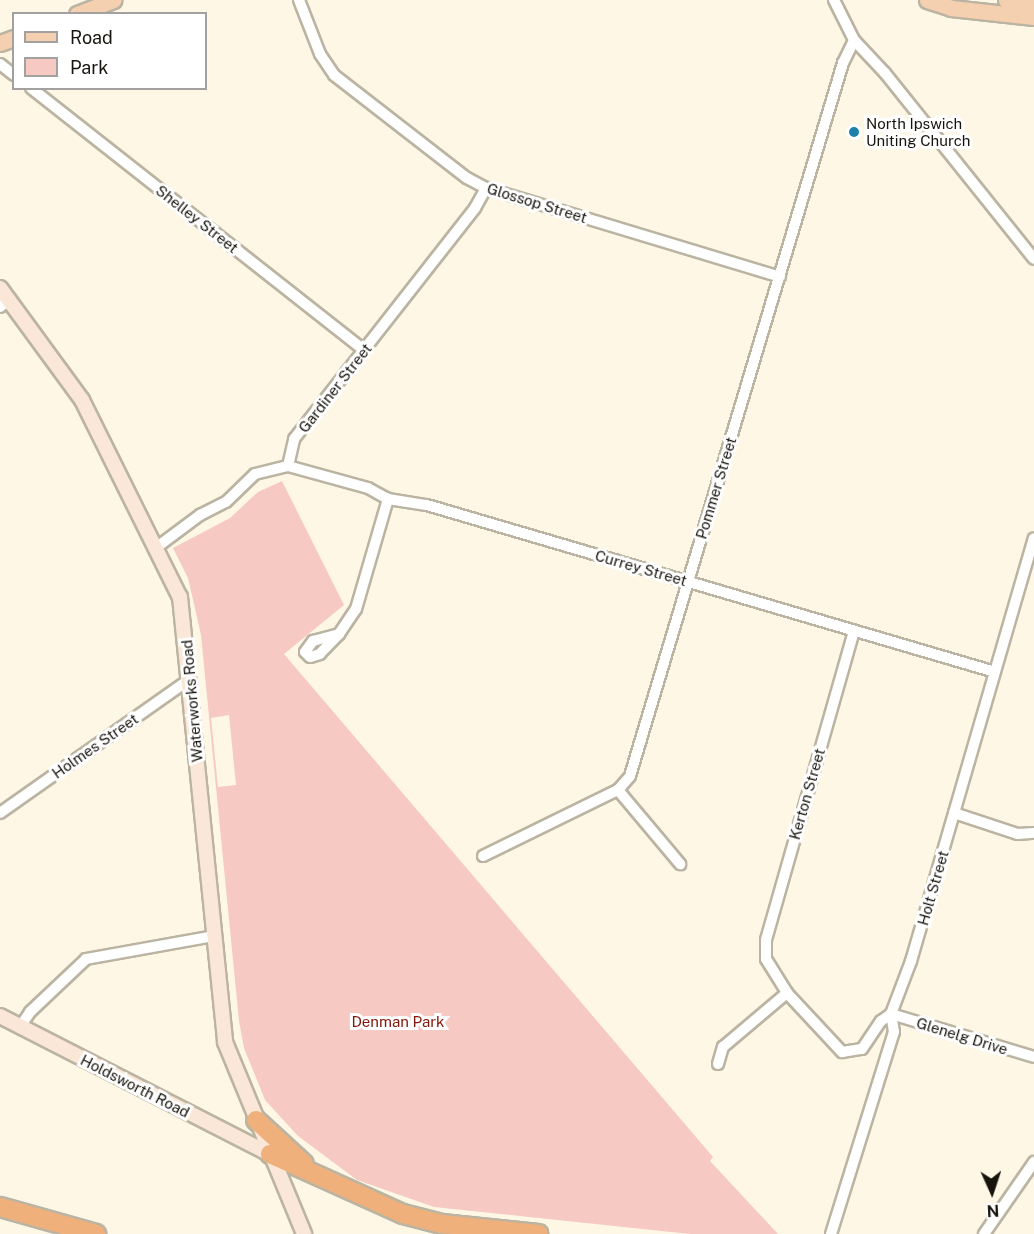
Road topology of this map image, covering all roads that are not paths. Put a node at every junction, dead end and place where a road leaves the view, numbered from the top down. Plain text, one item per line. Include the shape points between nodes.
1 (113, 0) edge
2 (299, 0) edge
3 (834, 0) edge
4 (927, 0) edge
5 (1006, 0) edge
6 (1034, 3) edge
7 (82, 12) edge
8 (1034, 17) edge
9 (854, 40) junction
10 (0, 64) edge
11 (12, 73) edge
12 (34, 90) edge
13 (486, 188) junction
14 (1034, 259) edge
15 (780, 277) junction
16 (0, 288) edge
17 (5, 303) edge
18 (364, 350) junction
19 (288, 466) junction
20 (388, 500) junction
21 (1034, 539) edge
22 (157, 547) junction
23 (688, 582) junction
24 (854, 631) junction
25 (339, 634) dead end
26 (995, 672) junction
27 (190, 679) junction
28 (618, 790) junction
29 (0, 813) edge
30 (954, 813) junction
31 (1034, 834) edge
32 (483, 856) dead end
33 (680, 864) dead end
34 (214, 936) junction
35 (787, 993) junction
36 (891, 1014) junction
37 (0, 1017) edge
38 (20, 1027) junction
39 (1034, 1057) edge
40 (718, 1064) dead end
41 (255, 1120) junction
42 (233, 1136) junction
43 (270, 1154) junction
44 (1034, 1162) edge
45 (311, 1172) junction
46 (0, 1207) edge
47 (303, 1232) edge
48 (96, 1234) edge
49 (538, 1234) edge
50 (831, 1234) edge
51 (984, 1234) edge

1 - 7 main road
2 - 13 street, Glossop Street via 320,54 334,75 467,178
3 - 9 street
4 - 8 main road via 951,8
5 - 6 main road
9 - 14 street
9 - 15 street, Pommer Street via 843,63
10 - 11 street
12 - 18 street, Shelley Street
13 - 15 street, Glossop Street
13 - 18 street, Gardiner Street via 476,208
15 - 23 street, Pommer Street
16 - 17 main road, Waterworks Road
17 - 22 main road, Waterworks Road via 74,387
18 - 19 street, Gardiner Street via 294,439
19 - 20 street, Currey Street via 368,488
19 - 22 street via 255,474 226,502 200,515
20 - 23 street, Currey Street via 418,503
20 - 25 street via 356,609
21 - 26 street, Holt Street
22 - 27 main road, Waterworks Road via 182,604
23 - 24 street, Currey Street
23 - 28 street, Pommer Street via 630,776
24 - 26 street, Currey Street
24 - 35 street, Kerton Street via 766,940 766,958
26 - 30 street, Holt Street
27 - 29 street, Holmes Street
27 - 34 main road, Waterworks Road
28 - 32 street
28 - 33 street
30 - 31 street via 1018,834
30 - 36 street, Holt Street via 909,969
34 - 38 street via 86,959 30,1012
34 - 41 main road, Waterworks Road via 225,1042
35 - 36 street via 835,1048 844,1052 863,1047 880,1021
35 - 40 street via 723,1047
36 - 39 street, Glenelg Drive
36 - 50 street, Holt Street via 894,1032
37 - 38 main road, Holdsworth Road
38 - 42 main road, Holdsworth Road
41 - 42 main road
41 - 43 main road, Waterworks Road
41 - 45 highway
42 - 43 main road, Holdsworth Road
43 - 45 highway
43 - 47 main road, Waterworks Road
44 - 51 street
45 - 49 highway via 384,1207 425,1220
46 - 48 highway

